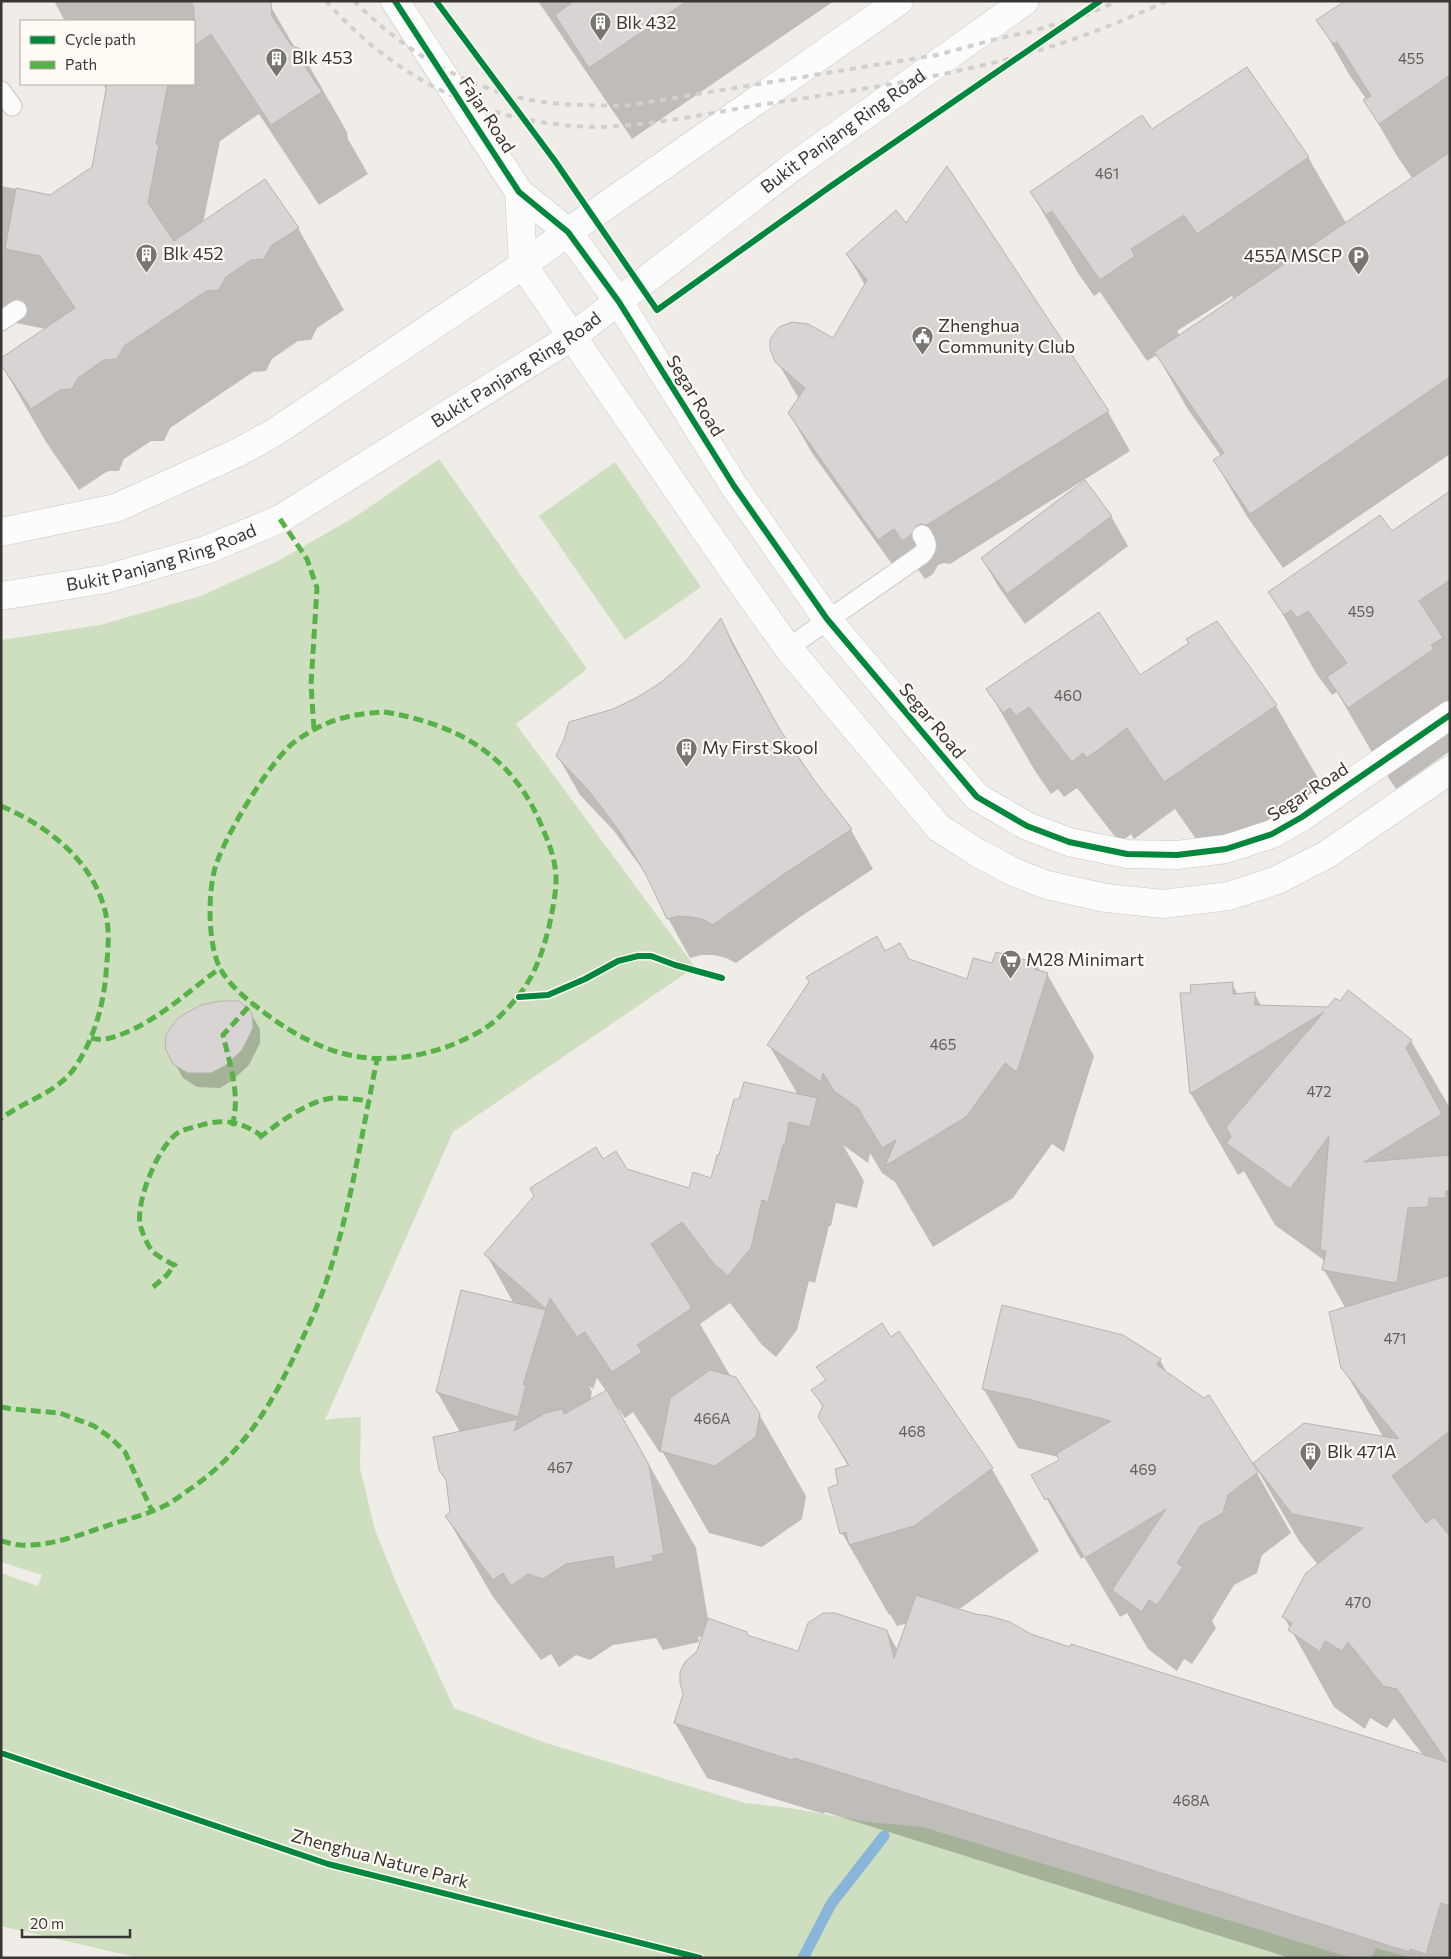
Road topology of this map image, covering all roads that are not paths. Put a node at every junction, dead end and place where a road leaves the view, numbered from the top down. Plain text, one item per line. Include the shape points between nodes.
1 (395, 1) edge
2 (899, 1) edge
3 (1025, 1) edge
4 (519, 192) junction
5 (568, 232) junction
6 (523, 265) junction
7 (618, 302) junction
8 (17, 310) dead end
9 (1, 320) edge
10 (573, 336) junction
11 (1, 532) edge
12 (922, 535) dead end
13 (1, 596) edge
14 (827, 619) junction
15 (788, 648) junction
16 (1450, 715) edge
17 (1450, 770) edge

1 - 4 street, Fajar Road
2 - 5 street
3 - 7 street, Bukit Panjang Ring Road via 791,168
4 - 5 street, Fajar Road
4 - 6 street, Fajar Road
5 - 6 street
5 - 7 street, Segar Road
6 - 10 street
6 - 11 street via 275,432 239,452 116,508
7 - 10 street, Bukit Panjang Ring Road
7 - 14 street, Segar Road via 734,486
8 - 9 lane
10 - 13 street, Bukit Panjang Ring Road via 280,518 206,550 106,579
10 - 15 street
12 - 14 lane via 927,544 921,555
14 - 15 lane
14 - 16 street, Segar Road via 976,797 1027,826 1070,842 1127,854 1177,855 1226,849 1272,834 1302,817
15 - 17 street via 939,828 1016,873 1048,885 1106,898 1163,904 1229,896 1277,880 1326,855

